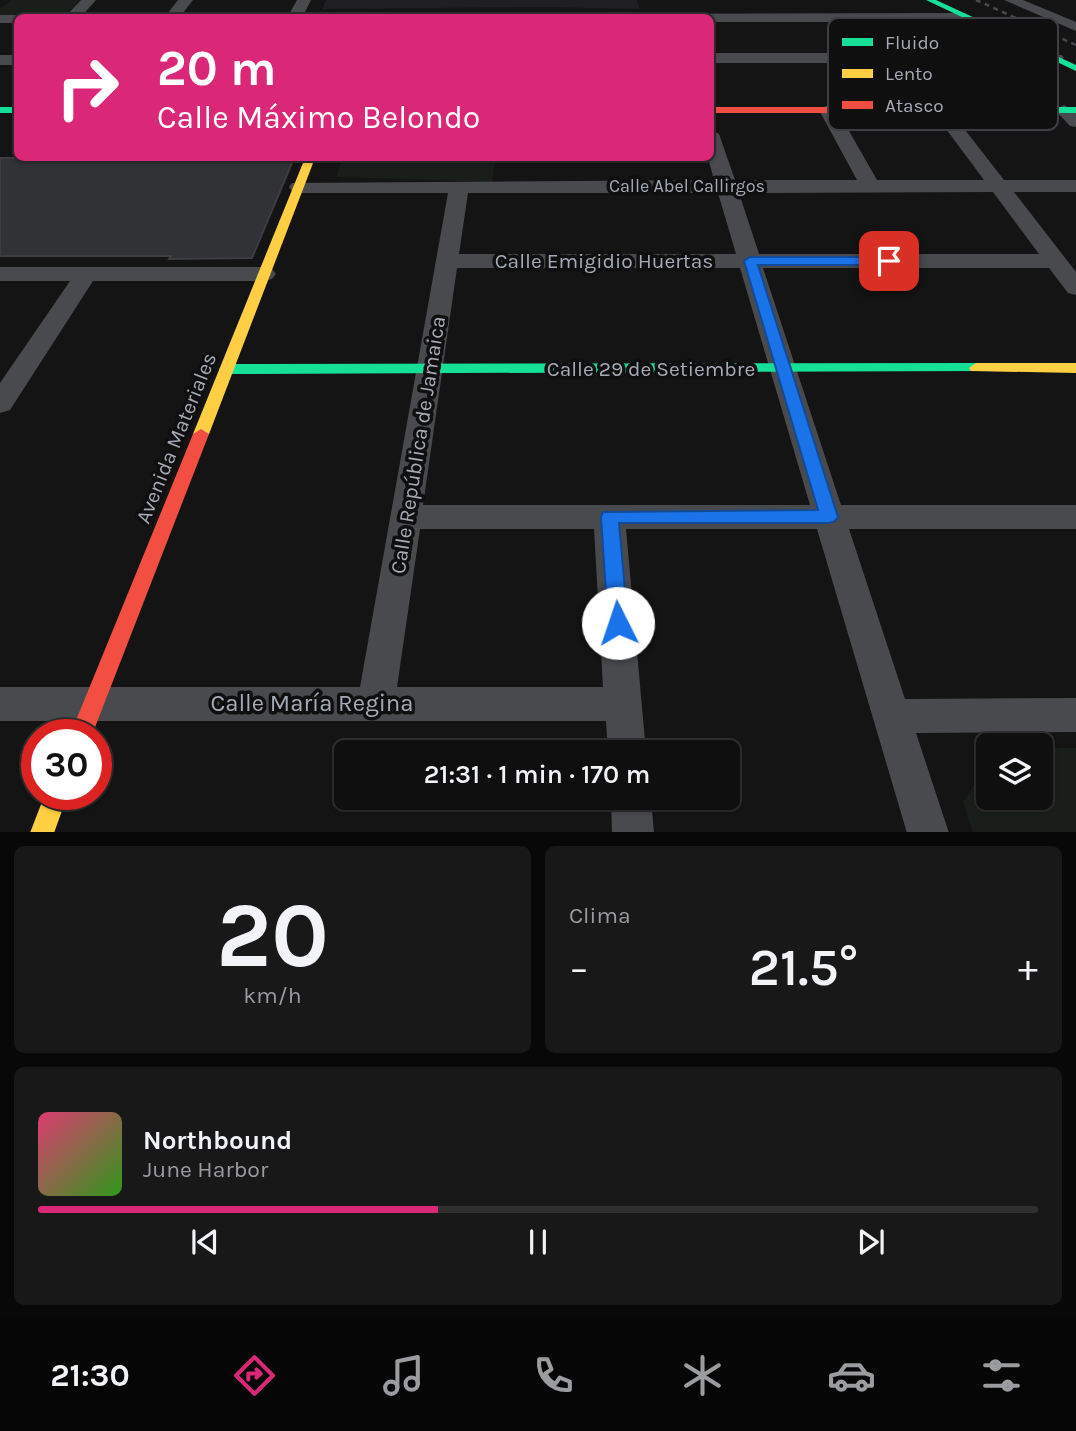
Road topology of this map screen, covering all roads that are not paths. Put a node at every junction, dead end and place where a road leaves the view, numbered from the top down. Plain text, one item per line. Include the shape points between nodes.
1 (89, 0) edge
2 (186, 0) edge
3 (778, 0) edge
4 (930, 0) edge
5 (950, 0) edge
6 (1011, 0) edge
7 (75, 14) edge
8 (175, 14) edge
9 (714, 17) edge
10 (788, 17) junction
11 (870, 17) joint
12 (965, 17) joint
13 (990, 18) edge
14 (1054, 18) edge
15 (1058, 20) edge
16 (1076, 27) edge
17 (1058, 49) edge
18 (1076, 57) edge
19 (714, 58) edge
20 (828, 58) edge
21 (1058, 59) edge
22 (1076, 68) edge
23 (714, 110) edge
24 (828, 110) edge
25 (839, 130) edge
26 (956, 130) edge
27 (714, 146) edge
28 (309, 161) edge
29 (459, 186) junction
30 (727, 186) junction
31 (870, 186) junction
32 (999, 186) junction
33 (1076, 186) edge
34 (299, 187) junction
35 (447, 261) junction
36 (750, 261) junction
37 (1055, 261) junction
38 (0, 274) edge
39 (86, 274) junction
40 (264, 274) junction
41 (1076, 288) edge
42 (1076, 368) edge
43 (226, 369) junction
44 (430, 369) junction
45 (783, 369) junction
46 (5, 389) edge
47 (406, 517) junction
48 (610, 517) junction
49 (829, 517) junction
50 (1076, 517) edge
51 (376, 703) junction
52 (0, 704) edge
53 (624, 704) junction
54 (1076, 715) edge
55 (891, 716) junction
56 (87, 719) edge
57 (626, 740) edge
58 (51, 810) edge
59 (632, 810) edge
60 (42, 832) edge
61 (633, 832) edge
62 (928, 832) edge

1 - 7 street
2 - 8 street
3 - 10 street
4 - 12 street
5 - 13 street
6 - 14 street
9 - 10 street
10 - 11 street
11 - 12 street
15 - 16 street
17 - 18 street
19 - 20 street
21 - 22 street
23 - 24 street
25 - 31 street
26 - 32 street
27 - 30 street
28 - 34 street, Avenida Materiales
29 - 30 street, Calle Abel Callirgos
29 - 34 street, Calle Abel Callirgos
29 - 35 street, Calle República de Jamaica
30 - 31 street, Calle Abel Callirgos
30 - 36 street
31 - 32 street, Calle Abel Callirgos
32 - 33 street, Calle Abel Callirgos
32 - 37 street
34 - 40 street, Avenida Materiales
35 - 36 street, Calle Emigidio Huertas
35 - 44 street, Calle República de Jamaica
36 - 37 street, Calle Emigidio Huertas
36 - 45 street
37 - 41 street
38 - 39 street
39 - 40 street
39 - 46 street
40 - 43 street, Avenida Materiales
42 - 45 street, Calle 29 de Setiembre
43 - 44 street, Calle 29 de Setiembre
43 - 56 street, Avenida Materiales
44 - 45 street, Calle 29 de Setiembre
44 - 47 street, Calle República de Jamaica
45 - 49 street
47 - 48 street
47 - 51 street, Calle República de Jamaica
48 - 49 street
48 - 53 street
49 - 50 street
49 - 55 street
51 - 53 street, Calle María Regina
51 - 56 street, Calle María Regina
52 - 56 street, Calle María Regina
53 - 57 street
54 - 55 street
55 - 62 street
58 - 60 street
59 - 61 street

